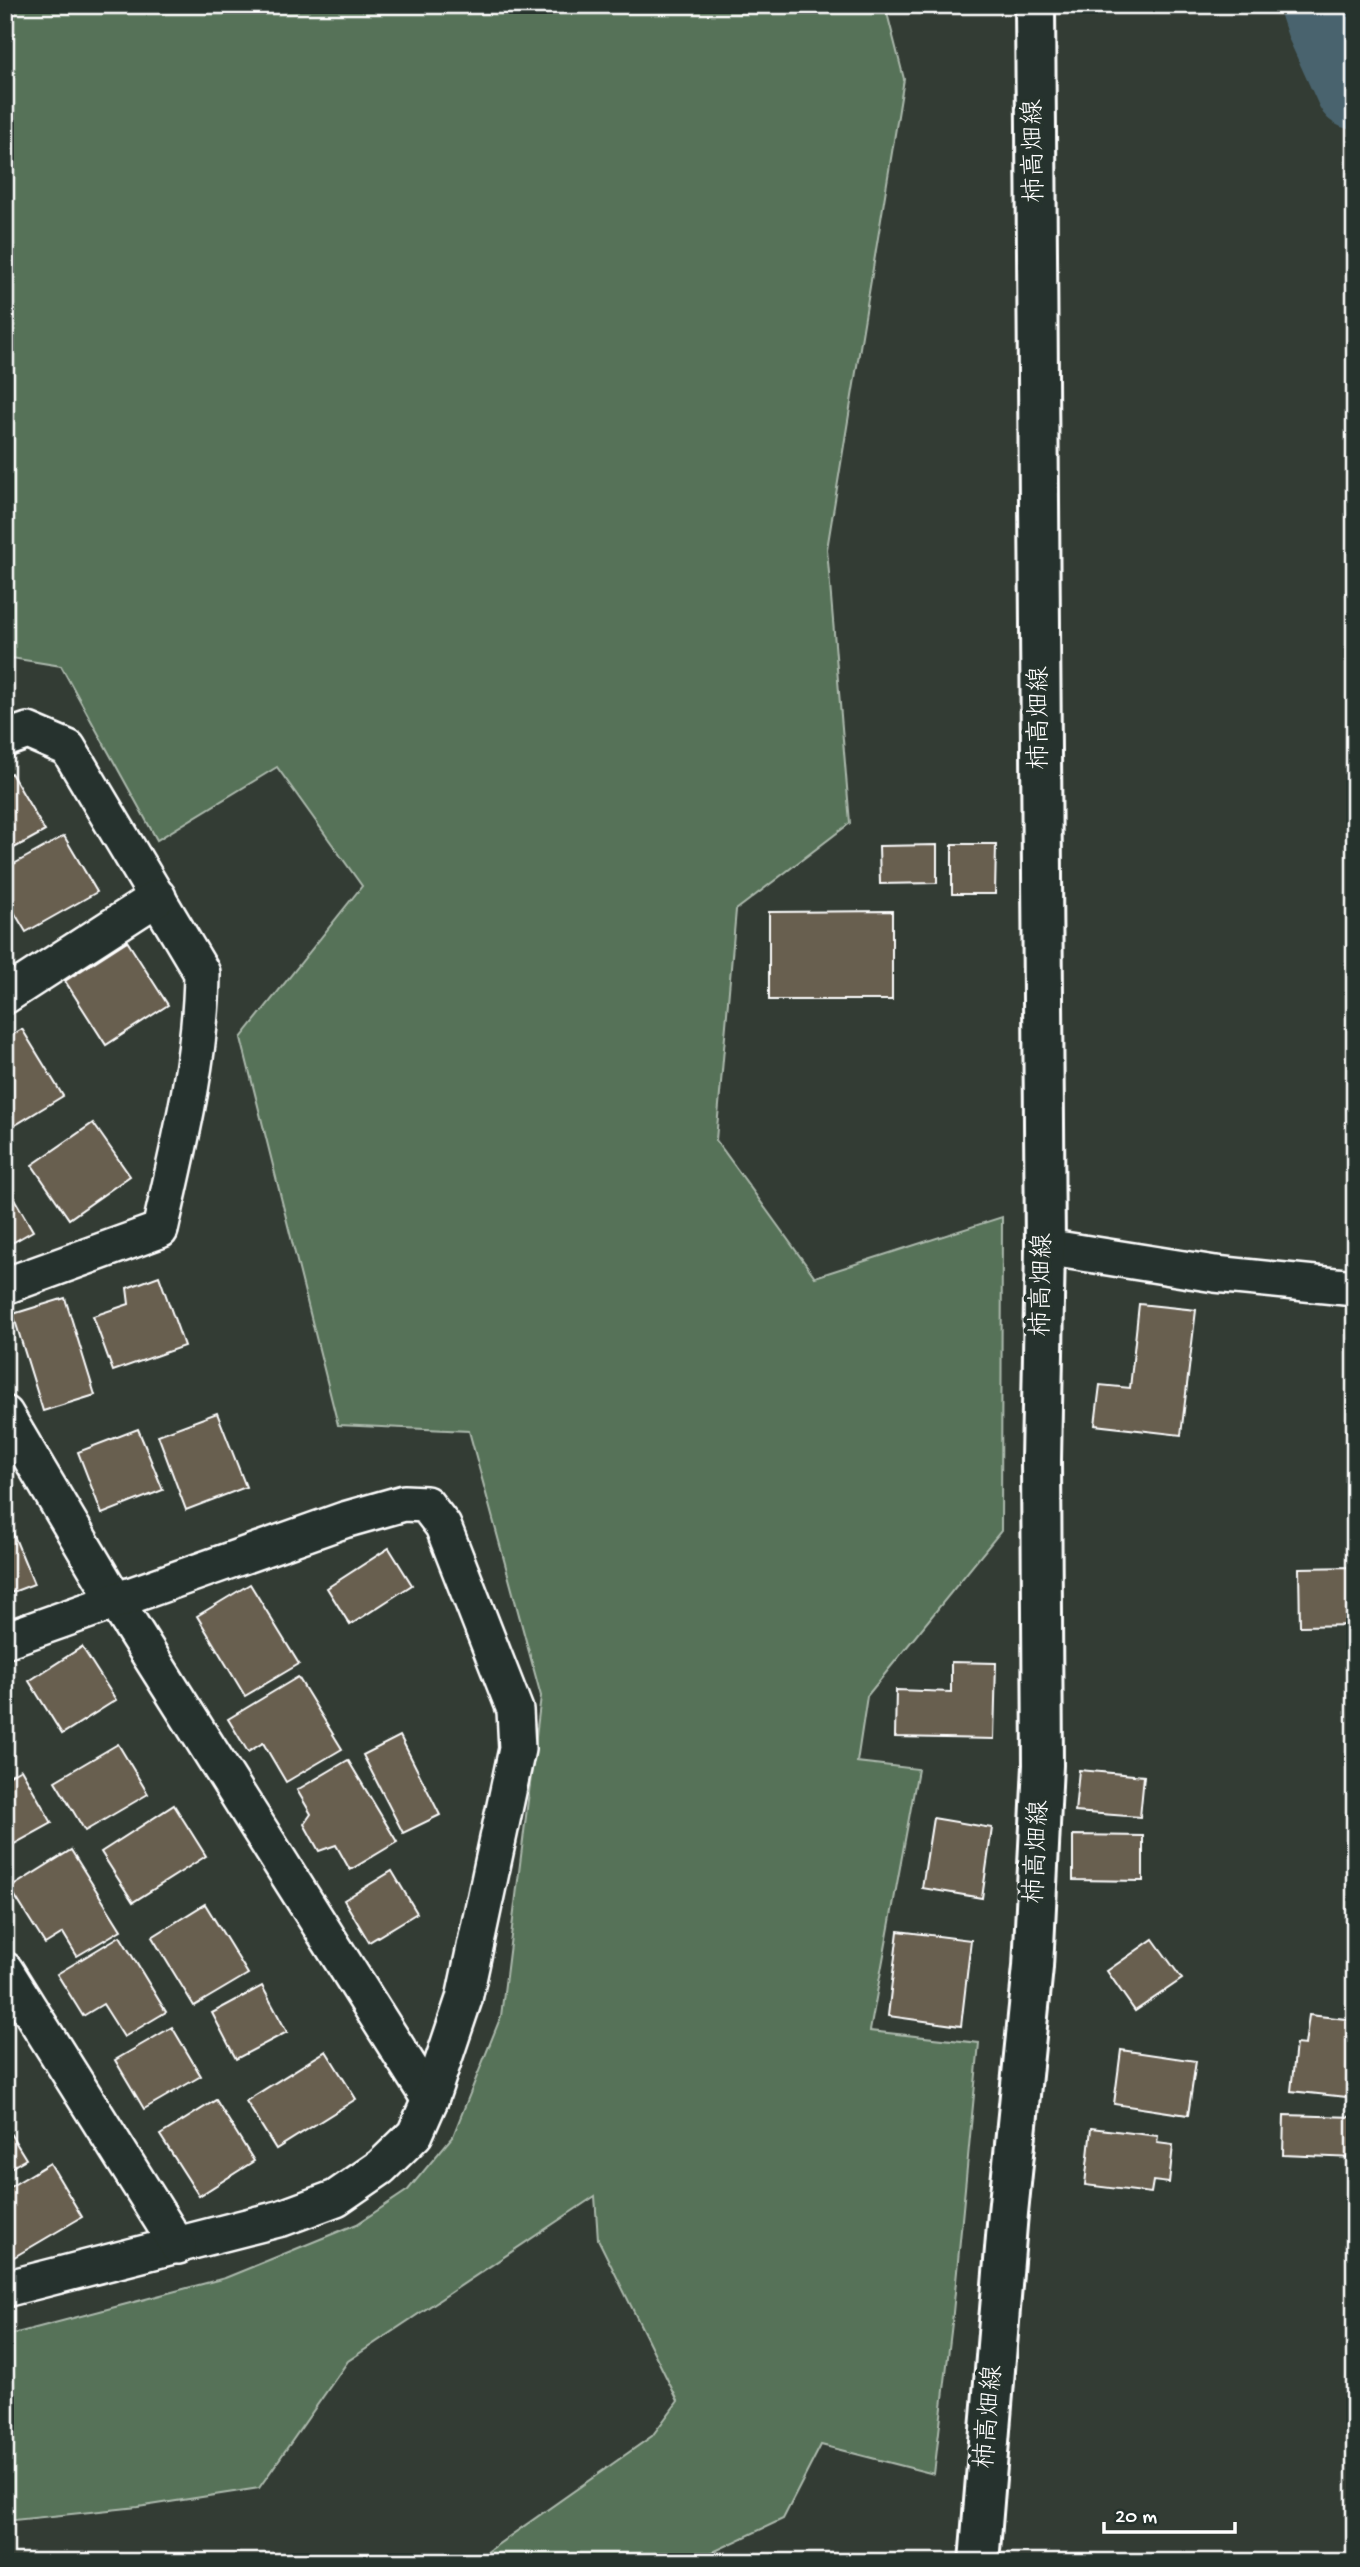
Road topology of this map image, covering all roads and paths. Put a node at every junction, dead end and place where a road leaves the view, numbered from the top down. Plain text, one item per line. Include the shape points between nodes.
1 (1034, 5) edge
2 (5, 739) edge
3 (158, 897) junction
4 (5, 996) edge
5 (1045, 1247) junction
6 (5, 1286) edge
7 (1355, 1288) edge
8 (5, 1414) edge
9 (115, 1600) junction
10 (5, 1640) edge
11 (5, 1970) edge
12 (430, 2100) junction
13 (178, 2246) junction
14 (5, 2289) edge
15 (979, 2562) edge

1 - 5 main road, 柿高畑線
2 - 3 street via 28,731 68,748
3 - 4 street
3 - 6 street via 202,973 188,1095 160,1230
5 - 7 street via 1215,1274
5 - 15 main road, 柿高畑線 via 1043,1765 1034,1940
8 - 9 street
9 - 10 street
9 - 12 street
9 - 12 street via 404,1503 426,1504 443,1526 515,1710 517,1749 464,1999
11 - 13 street
12 - 13 street via 415,2134 381,2167 336,2198
13 - 14 street

